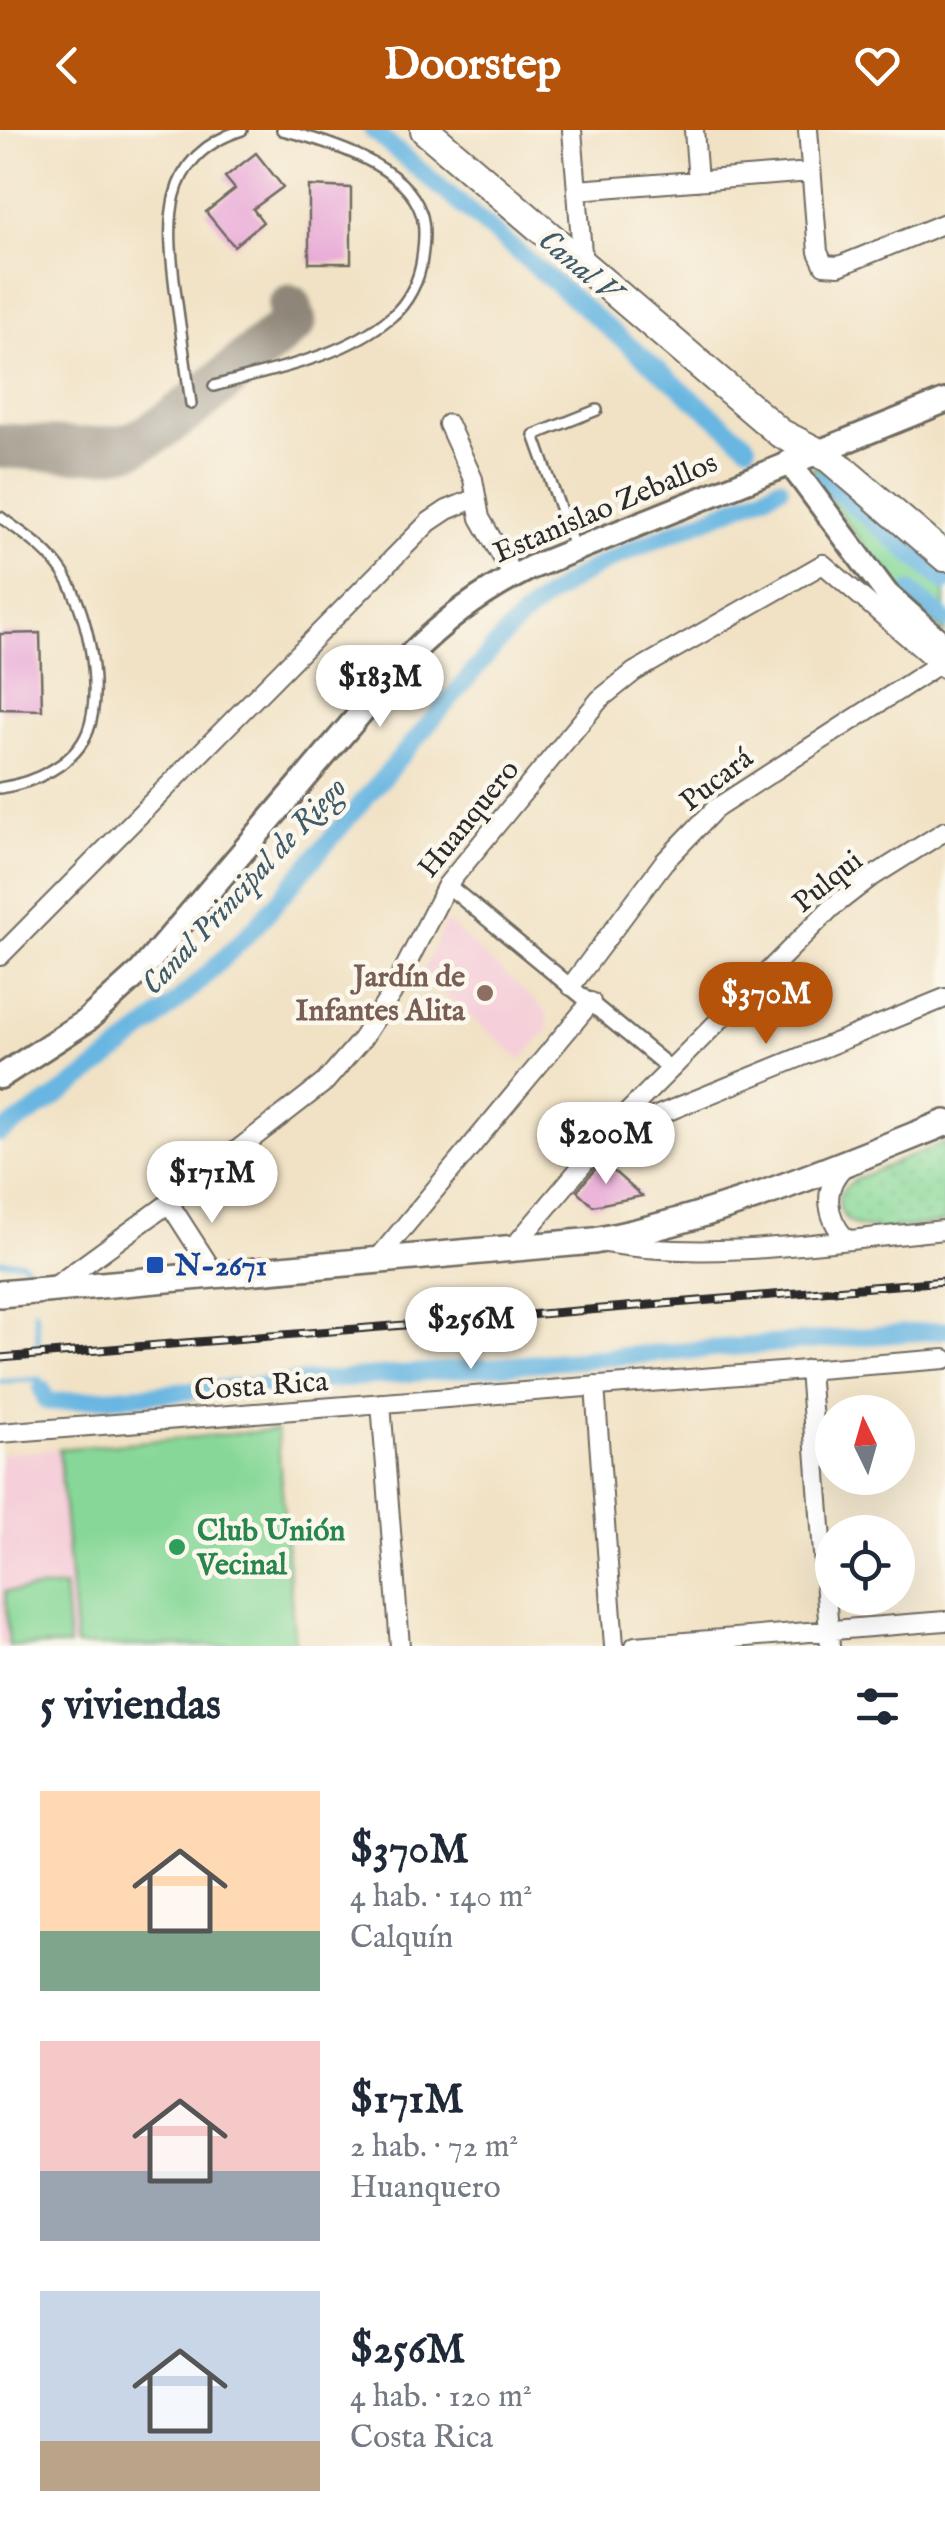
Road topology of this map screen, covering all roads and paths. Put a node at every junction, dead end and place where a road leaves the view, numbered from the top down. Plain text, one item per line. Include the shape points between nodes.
1 (242, 130) edge
2 (282, 130) edge
3 (425, 130) edge
4 (572, 130) edge
5 (694, 130) edge
6 (808, 130) edge
7 (447, 140) edge
8 (811, 172) junction
9 (698, 181) junction
10 (577, 190) junction
11 (945, 223) edge
12 (583, 265) junction
13 (214, 386) dead end
14 (945, 401) edge
15 (191, 404) dead end
16 (597, 410) dead end
17 (448, 424) dead end
18 (780, 434) junction
19 (819, 452) junction
20 (789, 462) junction
21 (476, 498) junction
22 (0, 517) edge
23 (574, 550) junction
24 (945, 557) edge
25 (512, 576) junction
26 (943, 660) edge
27 (0, 788) edge
28 (945, 830) edge
29 (446, 885) junction
30 (0, 956) edge
31 (571, 986) junction
32 (945, 998) edge
33 (591, 1002) junction
34 (672, 1070) junction
35 (0, 1078) edge
36 (945, 1123) edge
37 (605, 1136) junction
38 (850, 1161) junction
39 (169, 1203) junction
40 (945, 1230) edge
41 (846, 1238) junction
42 (594, 1241) junction
43 (510, 1250) junction
44 (375, 1262) junction
45 (216, 1276) junction
46 (51, 1290) junction
47 (0, 1294) edge
48 (945, 1359) edge
49 (809, 1370) junction
50 (595, 1386) junction
51 (381, 1403) junction
52 (0, 1433) edge
53 (945, 1621) edge
54 (830, 1638) edge
55 (400, 1646) edge
56 (614, 1646) edge
57 (635, 1646) edge

1 - 15 lane via 194,156 172,198 172,267
2 - 13 lane via 362,157 414,198 422,215 422,265 394,315 350,344
3 - 7 main road
4 - 10 street
5 - 9 street
6 - 8 street
7 - 12 main road
8 - 9 street
8 - 11 street via 824,265 839,266
9 - 10 street
10 - 12 street
12 - 18 main road
14 - 19 street, Estanislao Zeballos
16 - 23 lane via 534,435
17 - 21 street
18 - 19 main road
18 - 20 main road
19 - 20 street, Estanislao Zeballos
19 - 24 main road
20 - 23 street, Estanislao Zeballos
20 - 26 street
21 - 25 street
21 - 30 street via 429,522
22 - 27 lane via 59,568 78,599 93,704 88,730 72,756 51,771
23 - 25 street, Estanislao Zeballos
25 - 35 street, Estanislao Zeballos via 451,616 410,655 141,971 86,1020
26 - 29 street, Huanquero via 822,564 615,686
26 - 31 street, Pucará via 715,809 664,862
28 - 34 street, Pulqui via 847,894
29 - 31 street
29 - 39 street, Huanquero via 392,994 342,1063
31 - 33 street
32 - 37 street
33 - 34 street
33 - 44 street
34 - 37 street, Pulqui
36 - 38 main road
37 - 43 street, Pulqui
38 - 41 street via 832,1179 828,1200
38 - 42 main road via 700,1215
39 - 45 street
39 - 46 street, Huanquero
40 - 41 street
41 - 42 street via 679,1252
42 - 43 main road
43 - 44 main road
44 - 45 main road
45 - 46 main road
46 - 47 main road
48 - 49 street, Costa Rica
49 - 50 street, Costa Rica
49 - 54 street
50 - 51 street, Costa Rica
50 - 56 street
51 - 52 street, Costa Rica
51 - 55 street
53 - 54 street
54 - 57 street

